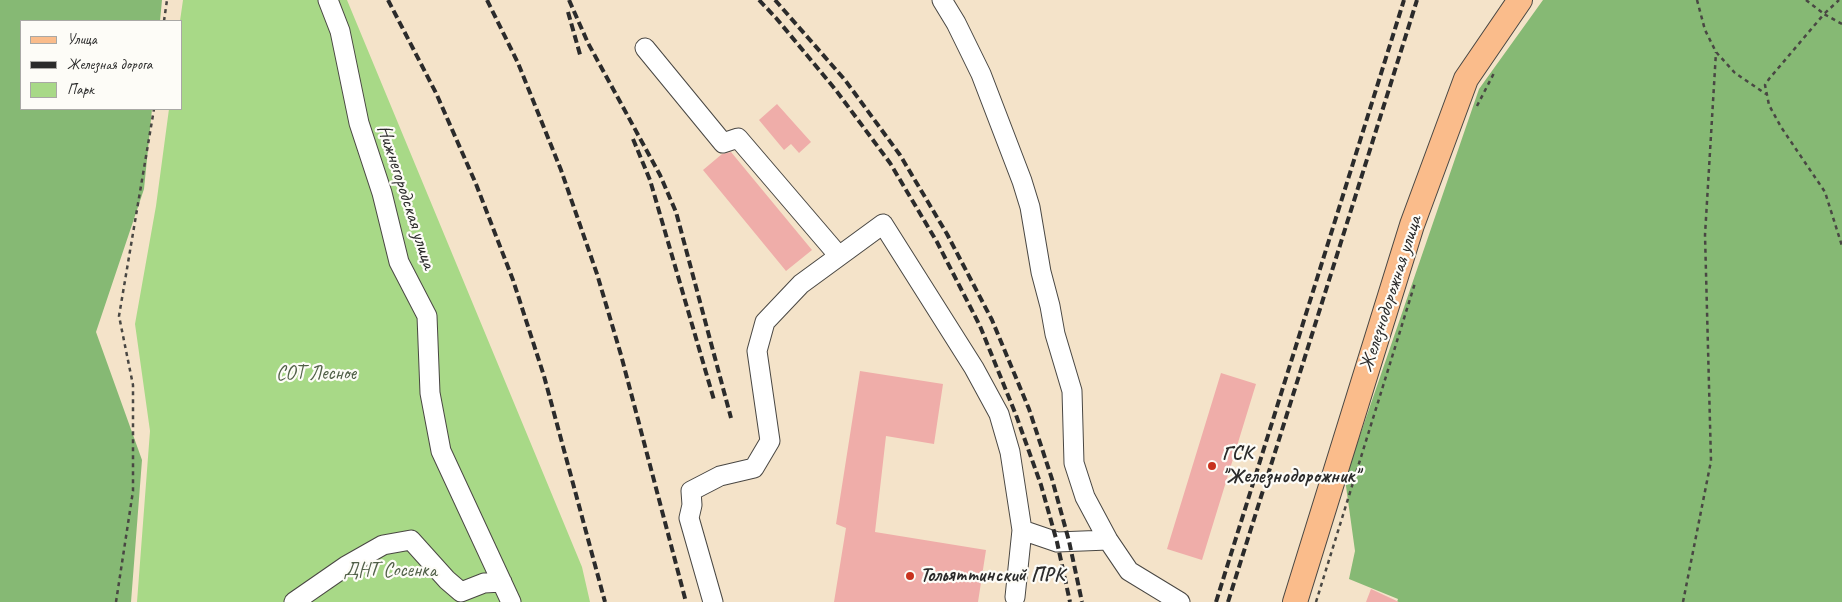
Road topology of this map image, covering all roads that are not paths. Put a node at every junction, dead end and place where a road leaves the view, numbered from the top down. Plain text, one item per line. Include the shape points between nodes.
1 (328, 0) edge
2 (942, 0) edge
3 (1520, 0) edge
4 (646, 48) dead end
5 (839, 256) junction
6 (1022, 530) junction
7 (1108, 540) junction
8 (502, 582) junction
9 (1015, 597) dead end
10 (294, 602) edge
11 (510, 602) edge
12 (713, 602) edge
13 (1180, 602) edge
14 (1295, 602) edge

1 - 8 street, Нижнегородская улица via 340,31 359,123 382,193 399,262 426,316 430,393 441,451
2 - 7 street via 981,74 1030,207 1055,334 1072,391 1074,463 1085,497
3 - 14 main road, Железнодорожная улица via 1466,79 1412,225
4 - 5 street via 723,143 738,138
5 - 6 street via 883,224 974,368 999,414 1010,452
5 - 12 street via 801,284 765,322 757,350 770,441 754,468 720,476 691,491 689,518
6 - 7 street via 1057,542
6 - 9 street
7 - 13 street via 1129,571
8 - 10 street via 484,583 461,592 411,540 383,545
8 - 11 street, Нижнегородская улица

